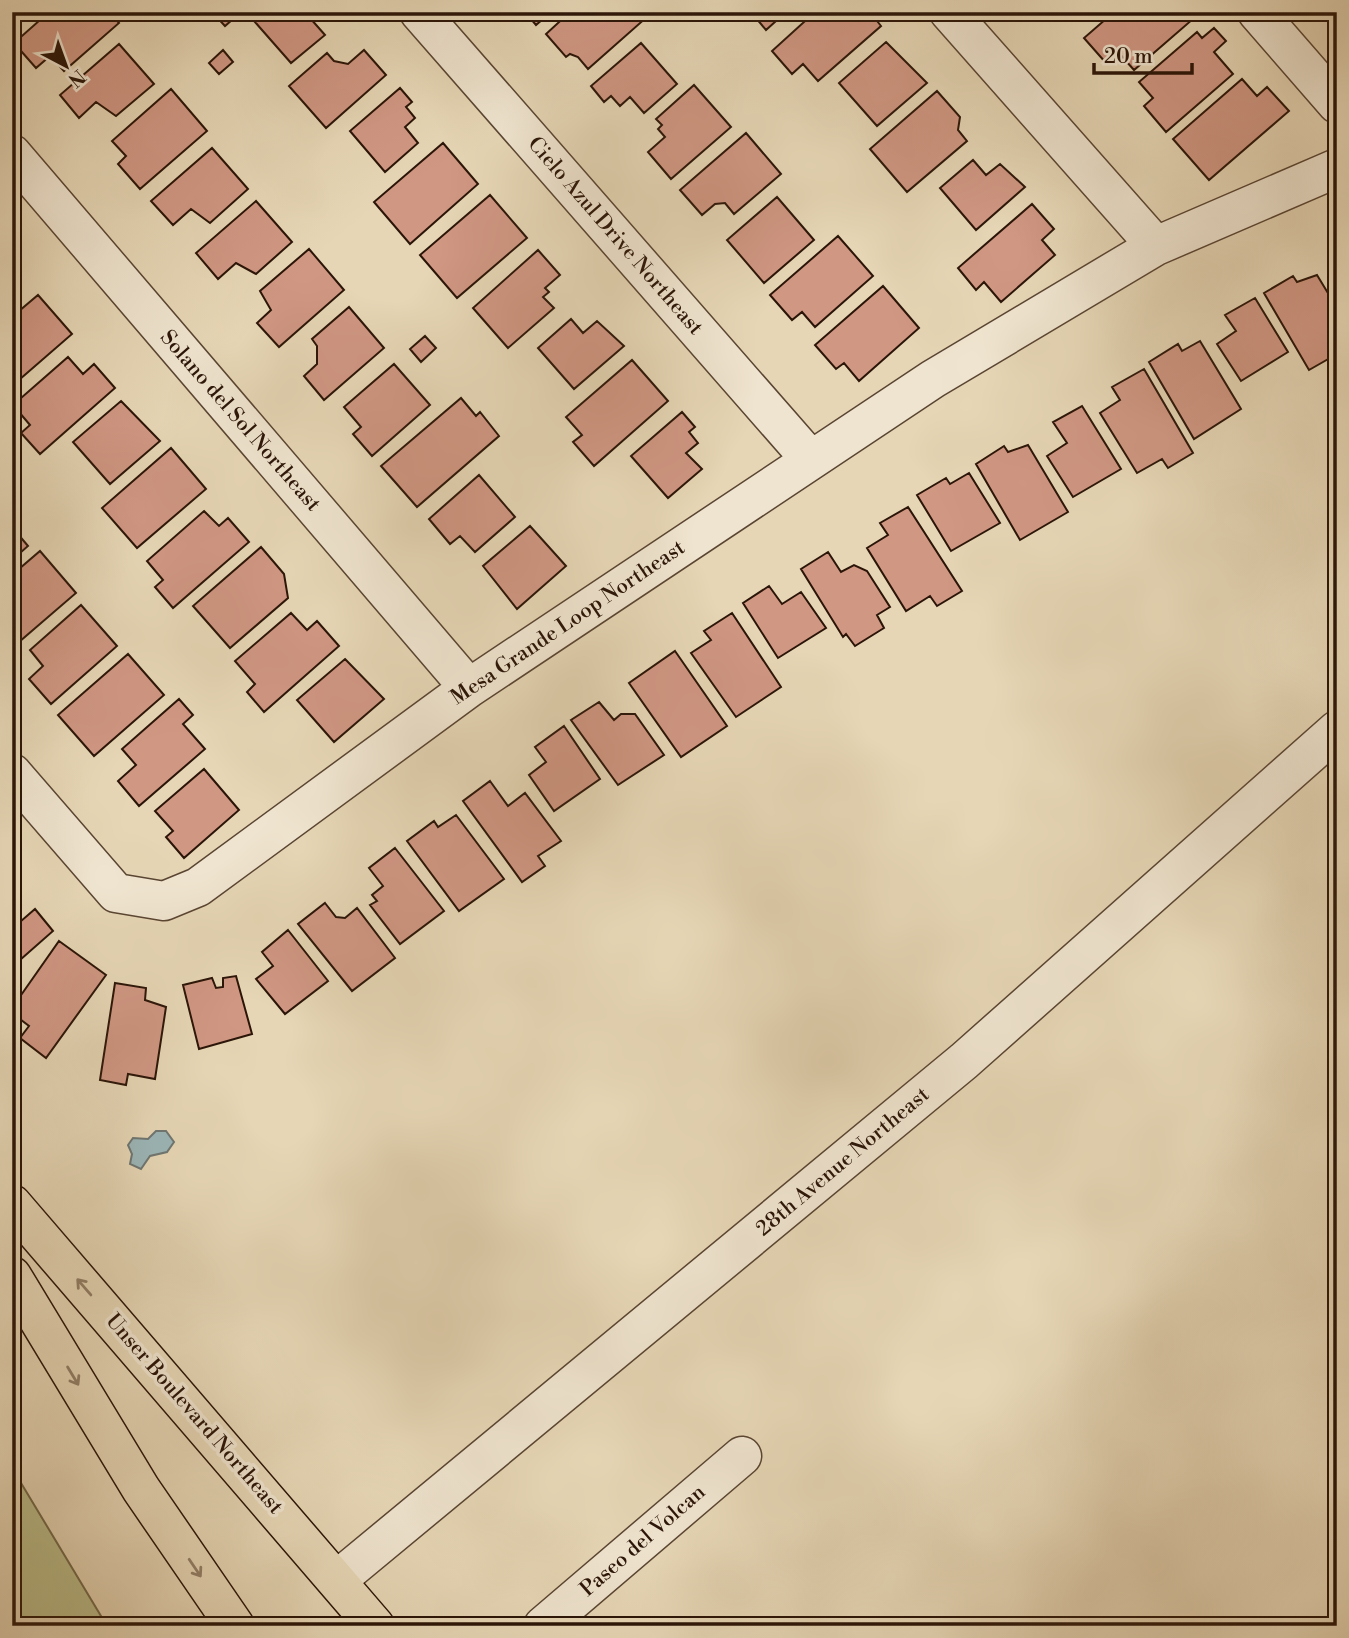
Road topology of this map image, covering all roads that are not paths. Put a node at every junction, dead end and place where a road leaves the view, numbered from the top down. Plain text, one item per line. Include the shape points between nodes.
1 (419, 12) edge
2 (949, 12) edge
3 (1257, 12) edge
4 (1337, 104) edge
5 (12, 154) edge
6 (1337, 168) edge
7 (1156, 246) junction
8 (811, 460) junction
9 (469, 688) junction
10 (1337, 730) edge
11 (12, 773) edge
12 (12, 1204) edge
13 (12, 1276) edge
14 (742, 1456) dead end
15 (337, 1580) junction
16 (234, 1626) edge
17 (375, 1626) edge
18 (543, 1626) edge

1 - 8 street, Cielo Azul Drive Northeast
2 - 7 street
3 - 4 street
5 - 9 street, Solano del Sol Northeast
6 - 7 street, Mesa Grande Loop Northeast
7 - 8 street, Mesa Grande Loop Northeast via 933,379
8 - 9 street, Mesa Grande Loop Northeast
9 - 11 street, Mesa Grande Loop Northeast via 198,887 164,901 116,893
10 - 15 street, 28th Avenue Northeast via 964,1061
15 -> 12 main road, Unser Boulevard Northeast
13 -> 16 main road via 141,1489
14 - 18 street, Paseo del Volcan
15 - 17 main road, Unser Boulevard Northeast

